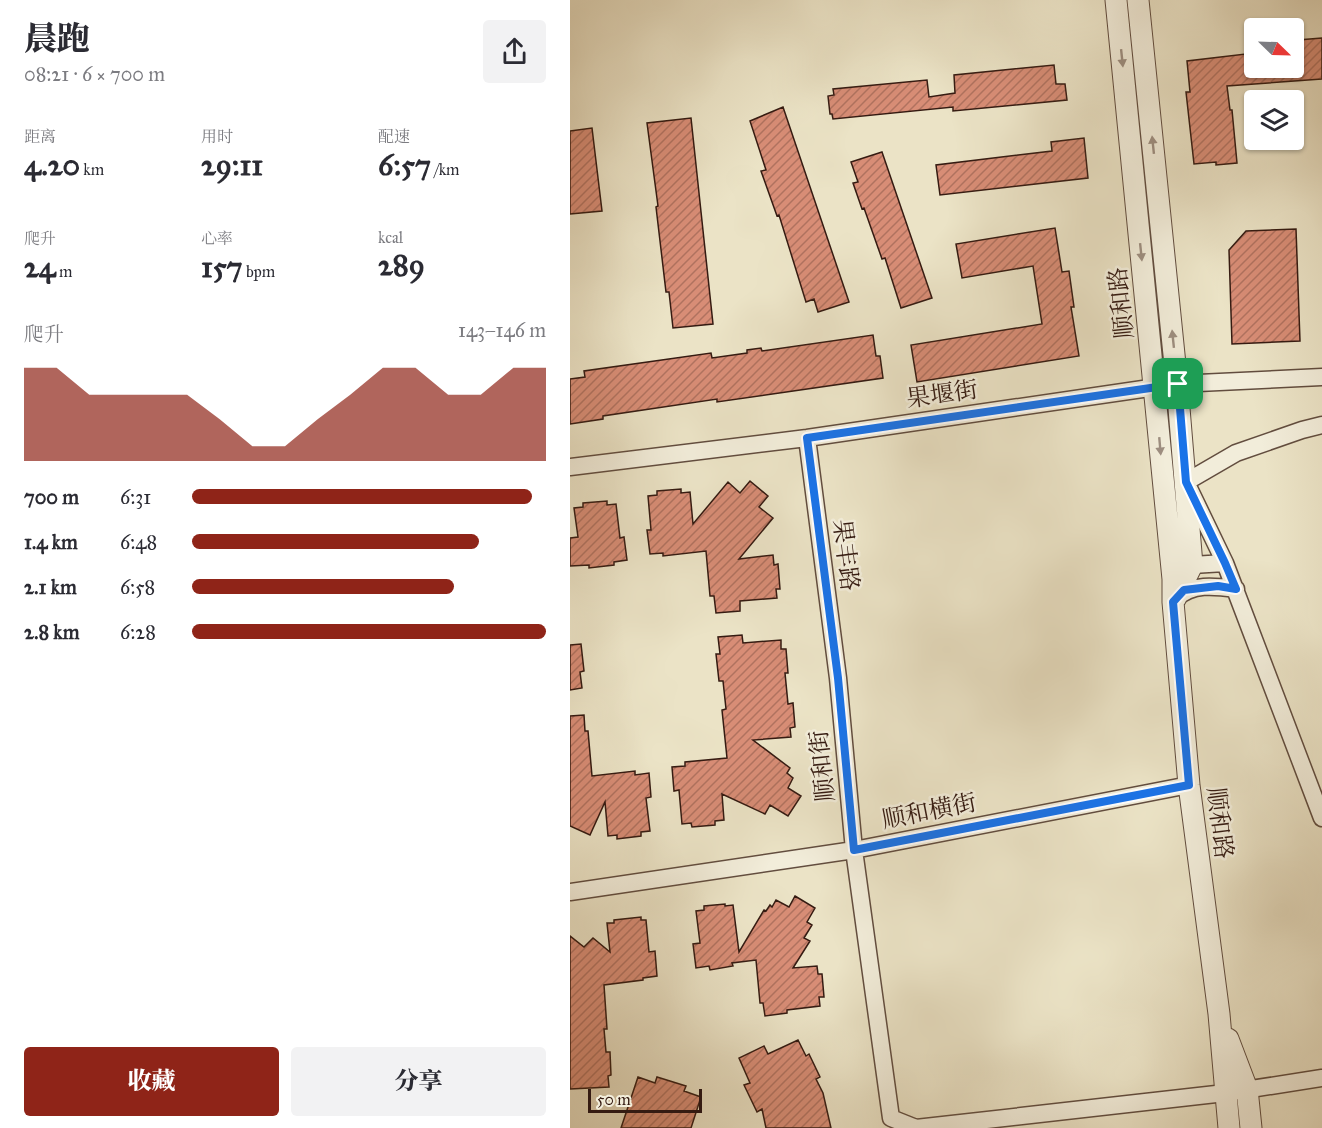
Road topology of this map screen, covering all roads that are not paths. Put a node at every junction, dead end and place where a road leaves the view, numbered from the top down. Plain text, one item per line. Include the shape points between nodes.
1 (1116, 0) edge
2 (1138, 0) edge
3 (1322, 377) edge
4 (1178, 384) junction
5 (1155, 388) junction
6 (1322, 425) edge
7 (807, 438) junction
8 (570, 468) edge
9 (1186, 482) junction
10 (1225, 563) junction
11 (1192, 565) junction
12 (1173, 579) junction
13 (1236, 589) junction
14 (1173, 602) junction
15 (838, 678) joint
16 (1189, 785) junction
17 (1322, 818) edge
18 (854, 850) junction
19 (570, 892) edge
20 (1219, 1014) junction
21 (1322, 1078) edge
22 (1247, 1089) junction
23 (1225, 1092) junction
24 (1230, 1128) edge
25 (1251, 1128) edge

1 -> 5 street, 顺和路
4 -> 2 street, 顺和路
3 - 4 street, 果堰街
4 - 5 street, 果堰街
4 - 9 street, 顺和路
5 - 7 street, 果堰街
5 -> 12 street, 顺和路
6 - 9 street via 1236,453
7 - 8 street, 果堰街
7 - 15 street, 果丰路
9 - 10 street, 顺和路
9 - 11 street, 顺和路
10 - 11 street
10 - 13 street, 顺和路
11 - 12 street
11 - 14 street
12 - 14 street, 顺和路
13 - 14 street via 1218,586 1184,590
13 - 17 street, 顺和路
14 - 16 street, 顺和路
15 - 18 street, 顺和街
16 - 18 street, 顺和横街
16 - 20 street, 顺和路
18 - 19 street, 顺和横街
18 - 23 street, 顺和街 via 891,1118 916,1128
20 - 22 street, 顺和路
20 - 23 street, 顺和路
21 - 22 street
22 - 23 street
22 - 25 street, 顺和路
23 - 24 street, 顺和路

